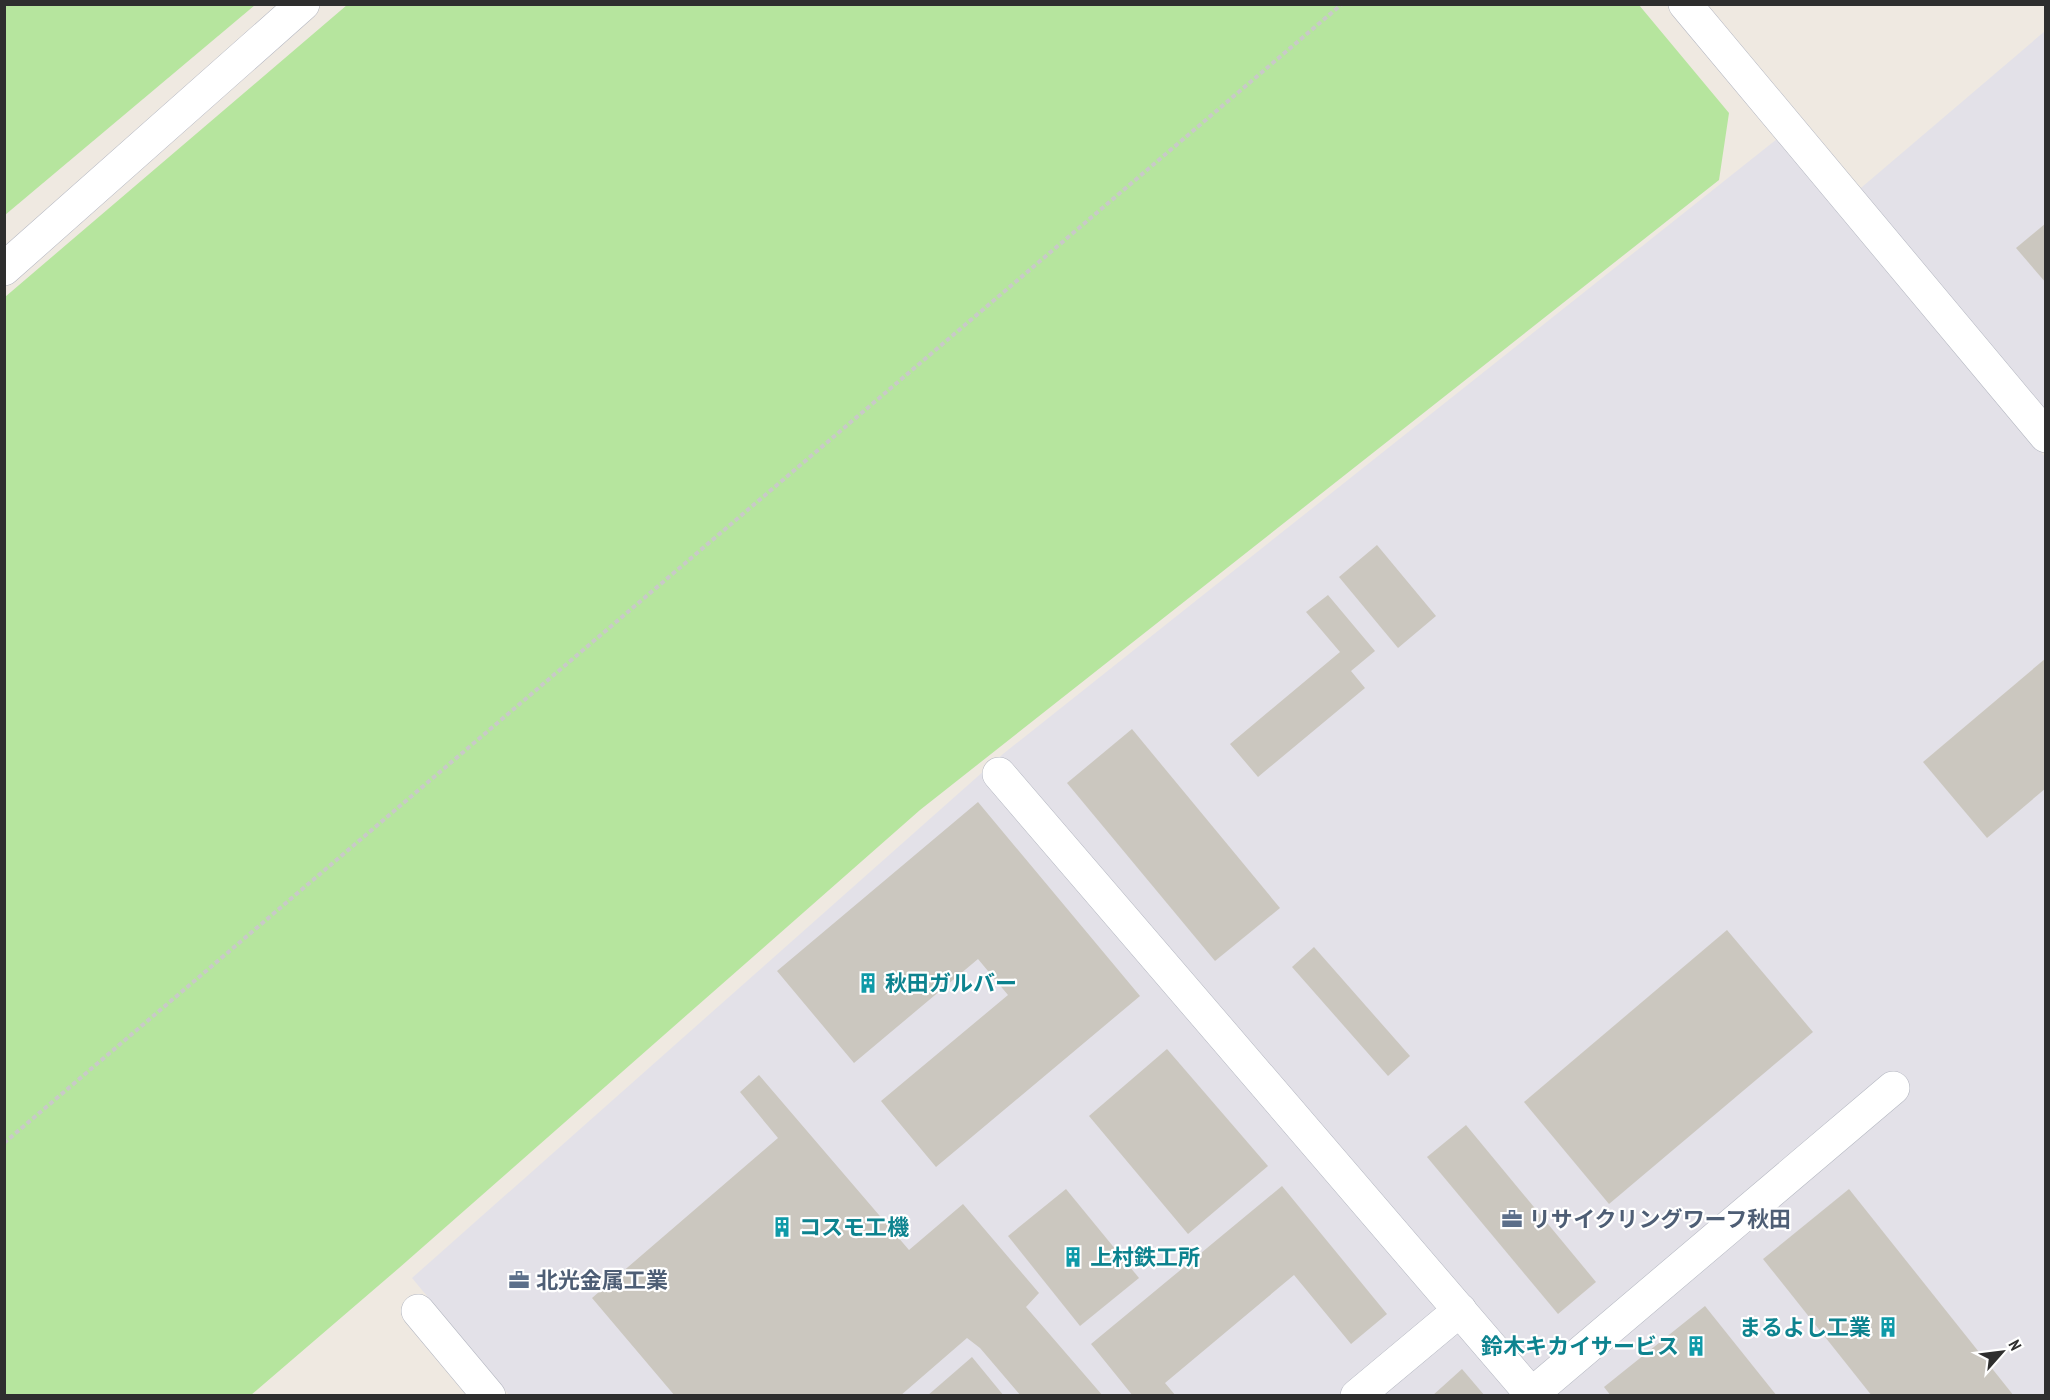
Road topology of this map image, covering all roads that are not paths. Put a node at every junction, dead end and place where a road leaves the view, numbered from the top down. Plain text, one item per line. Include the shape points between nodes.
1 (303, 4) edge
2 (1685, 4) edge
3 (4, 268) edge
4 (2046, 436) edge
5 (999, 774) dead end
6 (1893, 1088) dead end
7 (1460, 1310) junction
8 (418, 1311) dead end
9 (489, 1395) edge
10 (1357, 1395) edge
11 (1533, 1395) edge

1 - 3 street
2 - 4 street
5 - 7 street
6 - 11 street
7 - 10 street
7 - 11 street
8 - 9 street

